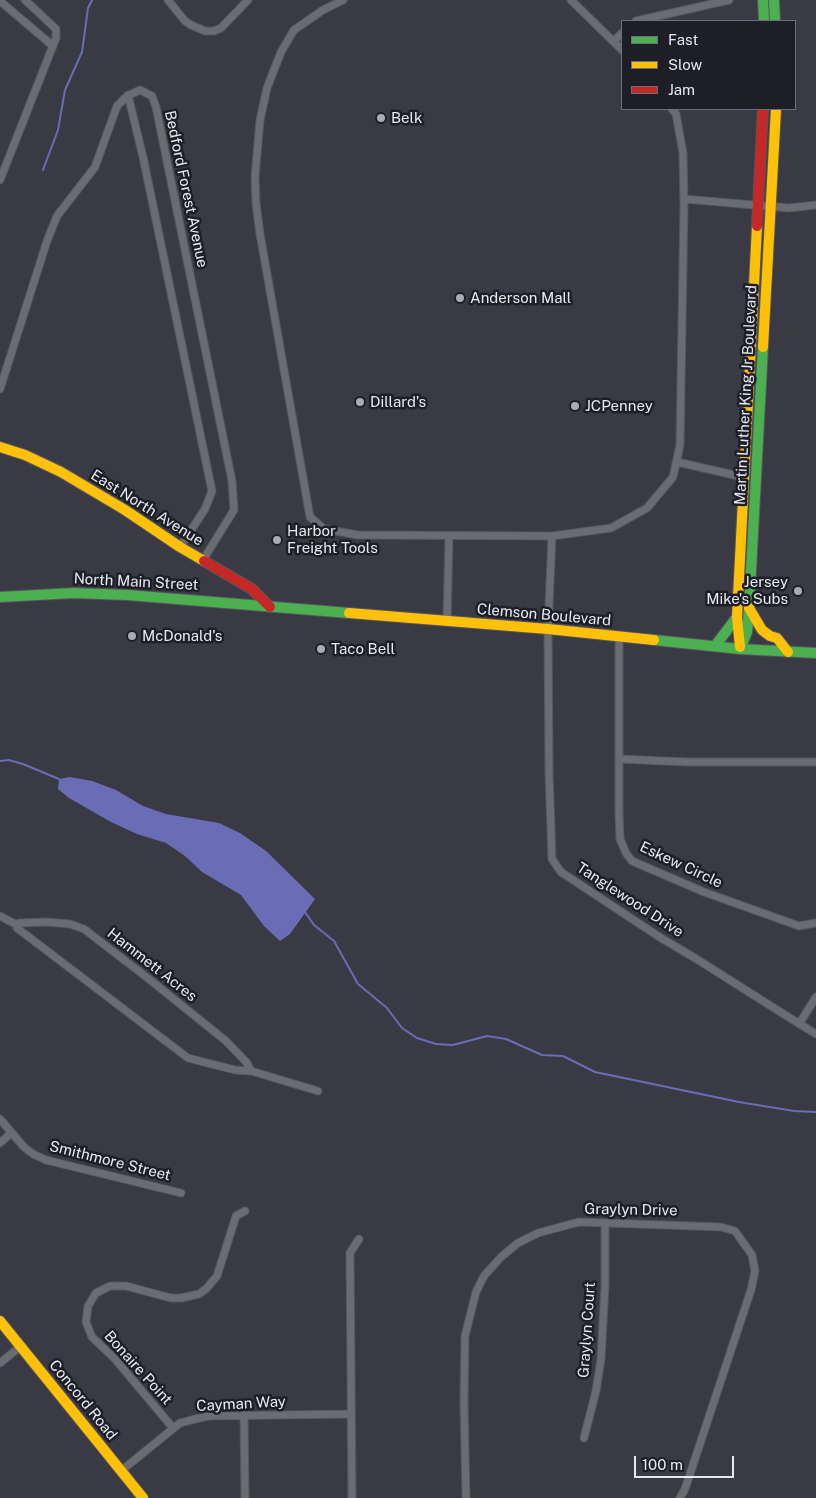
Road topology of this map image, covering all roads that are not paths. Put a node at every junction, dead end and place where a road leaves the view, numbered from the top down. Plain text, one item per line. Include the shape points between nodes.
1 (25, 0) edge
2 (168, 0) edge
3 (248, 0) edge
4 (343, 0) edge
5 (571, 0) edge
6 (729, 0) edge
7 (762, 0) edge
8 (774, 0) edge
9 (0, 2) edge
10 (640, 20) edge
11 (764, 20) edge
12 (775, 20) edge
13 (621, 34) edge
14 (614, 41) junction
15 (53, 46) junction
16 (621, 49) edge
17 (128, 95) junction
18 (673, 110) edge
19 (763, 110) edge
20 (776, 110) edge
21 (0, 180) edge
22 (684, 199) junction
23 (758, 205) junction
24 (770, 206) junction
25 (816, 206) edge
26 (0, 389) edge
27 (0, 447) edge
28 (677, 462) junction
29 (743, 477) junction
30 (449, 536) junction
31 (552, 536) junction
32 (180, 546) junction
33 (202, 560) junction
34 (0, 598) edge
35 (270, 607) junction
36 (749, 608) junction
37 (737, 617) junction
38 (447, 622) junction
39 (548, 629) junction
40 (619, 636) junction
41 (715, 646) junction
42 (740, 649) junction
43 (788, 652) junction
44 (816, 653) edge
45 (619, 759) junction
46 (816, 762) edge
47 (0, 916) edge
48 (816, 923) edge
49 (17, 924) junction
50 (816, 998) edge
51 (799, 1024) junction
52 (816, 1034) edge
53 (251, 1070) junction
54 (318, 1091) dead end
55 (0, 1119) edge
56 (11, 1133) junction
57 (0, 1143) edge
58 (181, 1193) dead end
59 (245, 1211) dead end
60 (605, 1223) junction
61 (359, 1239) dead end
62 (0, 1321) edge
63 (21, 1346) junction
64 (0, 1363) edge
65 (350, 1414) junction
66 (244, 1415) junction
67 (174, 1428) junction
68 (584, 1438) dead end
69 (121, 1471) junction
70 (143, 1498) edge
71 (245, 1498) edge
72 (352, 1498) edge
73 (466, 1498) edge
74 (680, 1498) edge

1 - 15 street via 56,28
2 - 3 street via 191,26 214,31
4 - 30 street via 294,30 281,52 267,88 260,120 255,177 260,234 310,517 324,529 358,535
5 - 14 street
6 - 10 street
7 - 11 street
8 - 12 street
9 - 15 street
13 - 14 street
14 - 16 street
15 - 21 street
17 - 26 street via 117,106 95,167 58,216 47,240
17 - 32 street via 212,491 205,509
17 - 33 street, Bedford Forest Avenue via 140,90 152,96 156,107 232,481 234,510
18 - 22 street via 683,153
19 - 23 street, Martin Luther King Jr Boulevard
20 - 24 street, Martin Luther King Jr Boulevard
22 - 23 street
22 - 28 street via 680,444
23 - 24 street
23 - 29 street, Martin Luther King Jr Boulevard
24 - 25 street
24 - 36 street, Martin Luther King Jr Boulevard
27 - 32 street, East North Avenue via 25,454 61,472
28 - 29 street
28 - 31 street via 673,477 647,508 611,528
29 - 37 street, Martin Luther King Jr Boulevard
30 - 31 street
30 - 38 street
31 - 39 street, Tanglewood Drive
32 - 33 street, East North Avenue
33 - 35 street, East North Avenue via 252,589
34 - 35 street, North Main Street via 74,593
35 - 38 street, Clemson Boulevard
36 - 42 street, Martin Luther King Jr Boulevard via 747,632
36 - 43 street via 762,630 777,638
37 - 41 street
37 - 42 street, Martin Luther King Jr Boulevard
38 - 39 street, Clemson Boulevard
39 - 40 street, Clemson Boulevard
39 - 51 street, Tanglewood Drive via 552,859 560,872
40 - 41 street, Clemson Boulevard
40 - 45 street, Eskew Circle
41 - 42 street, Clemson Boulevard
42 - 43 street, Clemson Boulevard
43 - 44 street, Clemson Boulevard
45 - 46 street
45 - 48 street, Eskew Circle via 620,838 632,861 778,920 799,926
47 - 49 street, Hammett Acres
49 - 53 street, Hammett Acres via 17,928 188,1058 235,1070
49 - 53 street, Hammett Acres via 46,922 84,929 226,1041
50 - 51 street
51 - 52 street, Tanglewood Drive
53 - 54 street, Hammett Acres
55 - 56 street, Smithmore Street
56 - 57 street
56 - 58 street, Smithmore Street via 33,1154 46,1160
59 - 67 street, Bonaire Point via 236,1216 217,1276 199,1294 171,1298 126,1286 110,1286 96,1293 88,1306 86,1322 92,1337 116,1359
60 - 68 street, Graylyn Court via 601,1359
60 - 73 street, Graylyn Drive via 580,1222 538,1232 518,1243 484,1276 476,1292 466,1336
60 - 74 street, Graylyn Drive via 721,1226 735,1232 752,1255 755,1271 751,1290
61 - 65 street via 350,1253
62 - 63 street, Concord Road
63 - 64 street
63 - 69 street, Concord Road
65 - 66 street, Cayman Way
65 - 72 street
66 - 67 street, Cayman Way via 209,1416 180,1423
66 - 71 street
67 - 69 street, Cayman Way
69 - 70 street, Concord Road

